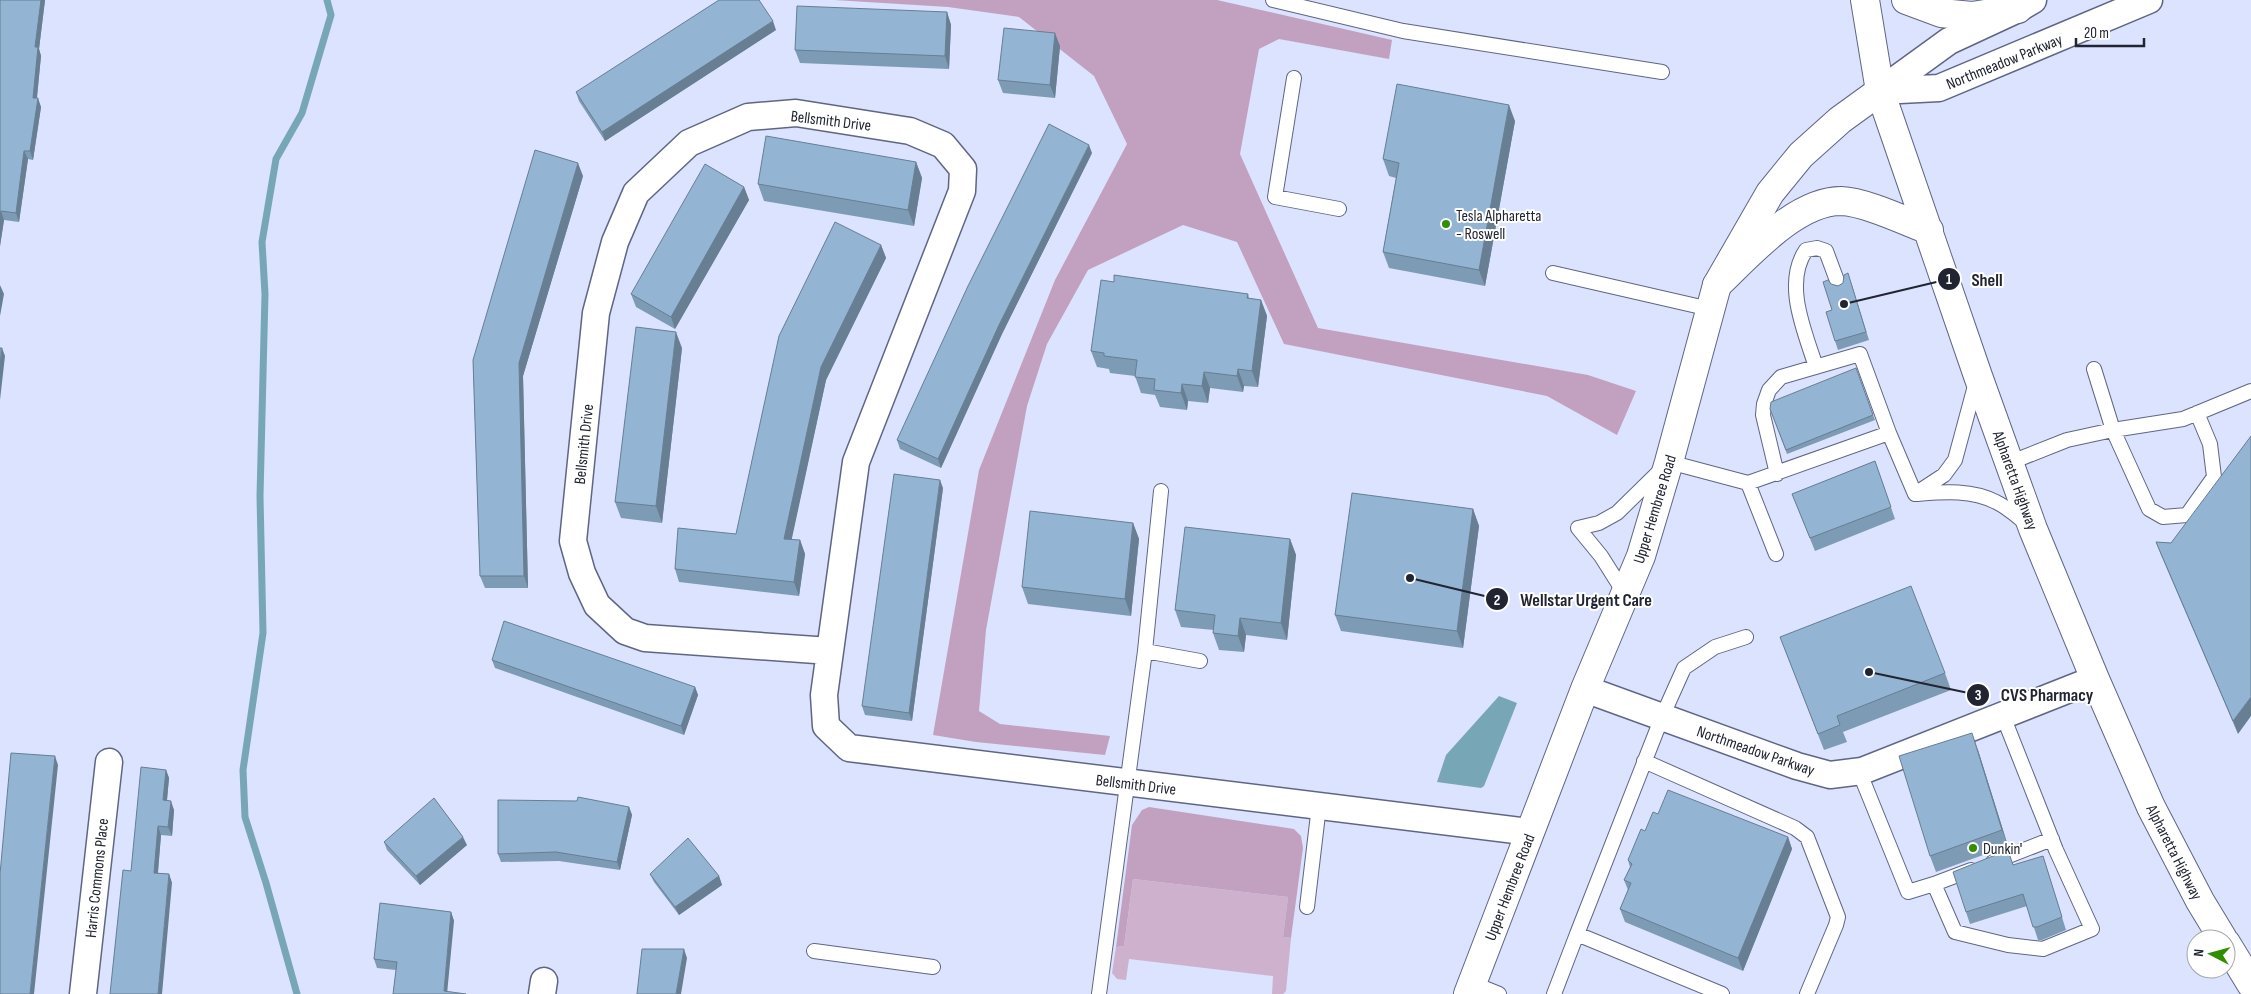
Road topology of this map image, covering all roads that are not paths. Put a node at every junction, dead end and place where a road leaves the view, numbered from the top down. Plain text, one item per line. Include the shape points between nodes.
1 (1273, 0) edge
2 (1865, 0) edge
3 (1906, 0) edge
4 (2149, 0) edge
5 (2026, 5) edge
6 (1662, 72) dead end
7 (1294, 78) dead end
8 (1880, 91) junction
9 (1339, 209) dead end
10 (1929, 230) junction
11 (1553, 273) dead end
12 (1839, 286) edge
13 (1714, 297) junction
14 (1816, 367) junction
15 (2094, 369) dead end
16 (1978, 376) junction
17 (2251, 391) edge
18 (2197, 413) junction
19 (2113, 430) junction
20 (1889, 433) junction
21 (1669, 462) junction
22 (2009, 462) junction
23 (1777, 474) junction
24 (1748, 483) junction
25 (1161, 491) dead end
26 (1915, 494) junction
27 (2033, 528) junction
28 (1776, 554) dead end
29 (1625, 594) junction
30 (1746, 637) dead end
31 (830, 651) junction
32 (1145, 651) junction
33 (1200, 661) dead end
34 (2095, 679) junction
35 (1585, 689) junction
36 (2003, 716) junction
37 (1662, 717) junction
38 (1644, 761) junction
39 (110, 762) dead end
40 (1859, 771) junction
41 (1128, 783) junction
42 (1319, 806) junction
43 (1530, 832) junction
44 (2052, 839) junction
45 (1934, 884) junction
46 (1307, 907) dead end
47 (2217, 929) edge
48 (1577, 934) junction
49 (814, 951) dead end
50 (2236, 959) edge
51 (934, 966) dead end
52 (2251, 984) edge
53 (1470, 989) edge
54 (84, 994) edge
55 (1098, 994) edge
56 (1499, 994) edge
57 (1554, 994) edge
58 (1722, 994) edge
59 (1807, 994) edge

1 - 6 lane via 1403,31
2 - 8 main road, Alpharetta Highway
3 - 5 main road via 1941,13 1972,16
4 - 8 street, Northmeadow Parkway via 1939,88
5 - 8 street, Northmeadow Parkway via 1949,41
7 - 9 lane via 1275,197
8 - 10 main road, Alpharetta Highway
8 - 13 main road, Upper Hembree Road via 1840,120 1801,155 1770,193
10 - 13 main road via 1871,208 1841,202 1822,205 1801,213 1779,228
10 - 16 main road, Alpharetta Highway
11 - 13 lane
12 - 14 lane via 1826,251 1817,248 1806,250 1795,279 1799,312
13 - 21 main road, Upper Hembree Road
14 - 20 lane via 1859,349
14 - 23 lane via 1781,377 1768,390 1763,415
15 - 19 lane
16 - 22 main road, Alpharetta Highway
16 - 26 lane via 1955,460 1944,475
17 - 18 lane
18 - 19 lane via 2183,419
18 - 19 lane via 2210,444 2214,477 2187,515 2163,517 2149,509
19 - 22 lane via 2067,440
20 - 23 lane
20 - 26 lane
21 - 24 lane
21 - 29 main road, Upper Hembree Road via 1641,556
21 - 29 lane via 1617,513 1598,523 1578,528
22 - 27 main road, Alpharetta Highway
23 - 24 lane
24 - 28 lane
25 - 32 lane
26 - 27 lane via 1949,491 1976,495 1997,502
27 - 34 main road, Alpharetta Highway
29 - 35 main road, Upper Hembree Road
30 - 37 lane via 1715,647 1684,668
31 - 31 street, Bellsmith Drive via 856,462 962,191 963,169 943,145 910,131 796,113 748,117 689,143 636,193 615,242 596,313 573,541 582,573 597,605 625,631 645,638
31 - 41 street, Bellsmith Drive via 824,696 826,726 849,748
32 - 33 lane
32 - 41 lane
34 - 36 street, Northmeadow Parkway
34 - 47 main road, Alpharetta Highway via 2151,806
35 - 37 street, Northmeadow Parkway
35 - 43 main road, Upper Hembree Road
36 - 40 street, Northmeadow Parkway
36 - 44 lane
37 - 38 lane
37 - 40 street, Northmeadow Parkway via 1797,766 1830,775
38 - 48 lane
38 - 59 lane via 1803,832 1838,917
39 - 54 street, Harris Commons Place
40 - 45 lane via 1908,892
41 - 42 street, Bellsmith Drive
41 - 55 lane
42 - 43 street, Bellsmith Drive
42 - 46 lane
43 - 53 main road, Upper Hembree Road
44 - 45 lane
44 - 45 lane via 2092,929 2043,949 2008,945 1955,932
48 - 57 lane
48 - 58 lane
49 - 51 lane
50 - 52 main road
53 - 56 lane

